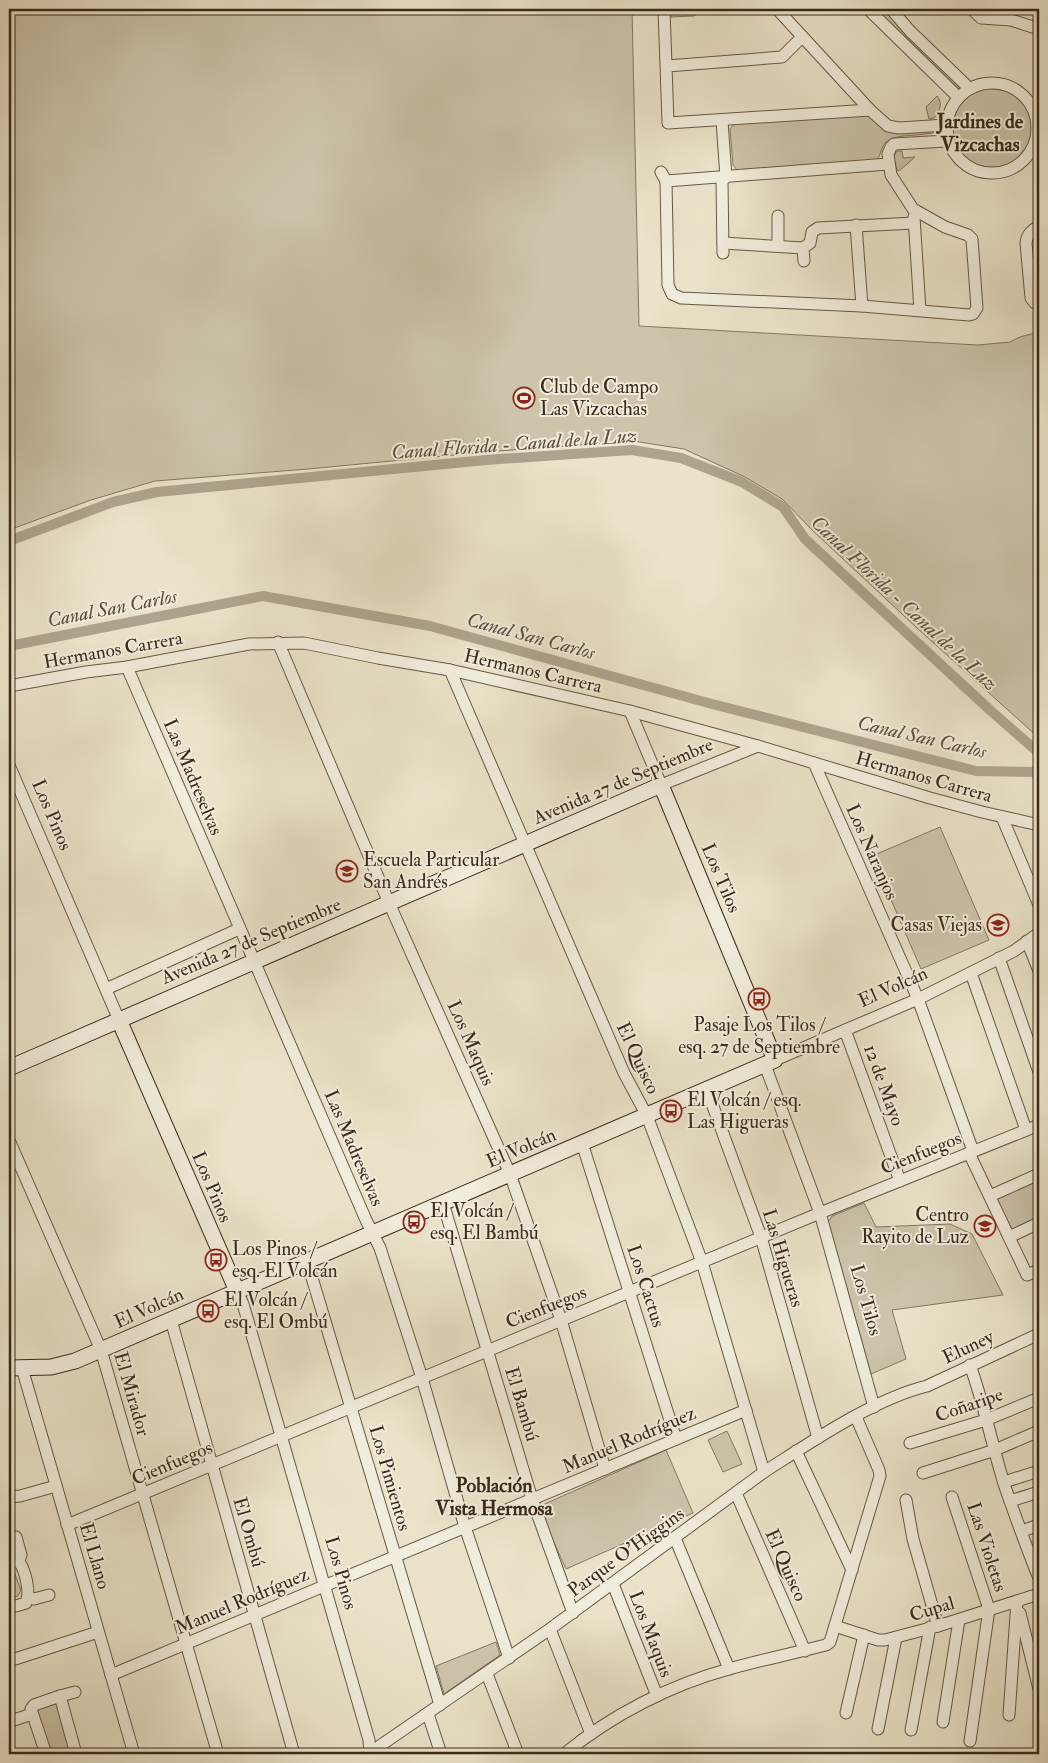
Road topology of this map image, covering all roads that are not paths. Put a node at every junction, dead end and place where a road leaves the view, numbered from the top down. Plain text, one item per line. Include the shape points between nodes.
1 (664, 9) edge
2 (777, 9) edge
3 (868, 9) edge
4 (891, 9) edge
5 (972, 9) edge
6 (1011, 14) edge
7 (1039, 28) edge
8 (802, 37) junction
9 (667, 66) junction
10 (969, 88) junction
11 (958, 97) junction
12 (870, 110) junction
13 (1038, 117) edge
14 (722, 121) junction
15 (946, 125) junction
16 (1038, 133) edge
17 (948, 141) junction
18 (888, 164) junction
19 (726, 177) junction
20 (913, 209) junction
21 (778, 216) dead end
22 (914, 223) junction
23 (856, 226) junction
24 (1039, 226) edge
25 (778, 246) junction
26 (804, 248) junction
27 (804, 261) dead end
28 (1039, 304) edge
29 (862, 306) junction
30 (920, 310) junction
31 (278, 642) junction
32 (127, 667) junction
33 (450, 670) junction
34 (9, 686) edge
35 (630, 711) junction
36 (758, 746) junction
37 (814, 763) junction
38 (9, 765) edge
39 (661, 786) junction
40 (1002, 817) junction
41 (1039, 825) edge
42 (525, 844) junction
43 (389, 903) junction
44 (1039, 905) edge
45 (239, 929) junction
46 (1039, 933) edge
47 (1027, 941) junction
48 (999, 958) junction
49 (254, 962) junction
50 (1039, 971) edge
51 (971, 973) junction
52 (106, 989) junction
53 (918, 999) junction
54 (119, 1020) junction
55 (845, 1030) junction
56 (770, 1062) junction
57 (9, 1068) edge
58 (1039, 1072) edge
59 (707, 1090) junction
60 (647, 1116) junction
61 (1039, 1124) edge
62 (1026, 1130) junction
63 (9, 1140) edge
64 (582, 1143) junction
65 (971, 1152) junction
66 (510, 1174) junction
67 (1039, 1174) edge
68 (900, 1181) junction
69 (990, 1196) junction
70 (443, 1203) junction
71 (820, 1212) junction
72 (1039, 1223) edge
73 (372, 1233) junction
74 (761, 1237) junction
75 (1009, 1237) junction
76 (307, 1261) junction
77 (702, 1262) junction
78 (1039, 1270) edge
79 (237, 1291) junction
80 (630, 1292) junction
81 (171, 1320) junction
82 (561, 1320) junction
83 (1039, 1334) edge
84 (101, 1350) junction
85 (488, 1350) junction
86 (970, 1365) junction
87 (15, 1368) edge
88 (422, 1378) junction
89 (911, 1390) joint
90 (1039, 1398) edge
91 (352, 1407) junction
92 (874, 1407) junction
93 (746, 1410) junction
94 (856, 1417) junction
95 (986, 1420) junction
96 (1039, 1431) edge
97 (282, 1436) junction
98 (818, 1438) junction
99 (676, 1439) junction
100 (910, 1443) dead end
101 (995, 1450) junction
102 (796, 1451) junction
103 (212, 1465) junction
104 (605, 1469) junction
105 (1039, 1471) edge
106 (764, 1472) junction
107 (923, 1473) dead end
108 (1004, 1482) junction
109 (56, 1486) junction
110 (1039, 1492) edge
111 (736, 1493) junction
112 (143, 1494) junction
113 (14, 1497) edge
114 (952, 1497) dead end
115 (532, 1499) junction
116 (906, 1500) dead end
117 (1010, 1501) junction
118 (9, 1503) edge
119 (68, 1525) junction
120 (1039, 1525) edge
121 (465, 1527) junction
122 (1022, 1531) junction
123 (16, 1537) dead end
124 (675, 1538) junction
125 (394, 1557) junction
126 (14, 1562) edge
127 (1036, 1562) edge
128 (852, 1570) junction
129 (1039, 1578) edge
130 (613, 1584) junction
131 (324, 1586) junction
132 (49, 1594) dead end
133 (1039, 1594) edge
134 (28, 1597) junction
135 (1017, 1601) junction
136 (9, 1608) edge
137 (989, 1609) junction
138 (573, 1613) junction
139 (254, 1615) junction
140 (959, 1620) junction
141 (835, 1626) junction
142 (934, 1627) junction
143 (550, 1629) junction
144 (98, 1632) junction
145 (864, 1635) junction
146 (896, 1638) junction
147 (186, 1643) junction
148 (805, 1651) junction
149 (510, 1658) junction
150 (9, 1661) edge
151 (728, 1669) junction
152 (487, 1674) junction
153 (111, 1675) junction
154 (1039, 1689) edge
155 (75, 1692) dead end
156 (60, 1696) junction
157 (657, 1696) junction
158 (440, 1706) junction
159 (846, 1713) dead end
160 (32, 1714) junction
161 (428, 1714) junction
162 (1009, 1715) dead end
163 (11, 1721) dead end
164 (943, 1722) dead end
165 (878, 1729) dead end
166 (911, 1730) dead end
167 (591, 1734) junction
168 (970, 1741) dead end
169 (46, 1754) edge
170 (76, 1754) edge
171 (134, 1754) edge
172 (218, 1754) edge
173 (294, 1754) edge
174 (369, 1754) edge
175 (441, 1754) edge
176 (518, 1754) edge
177 (564, 1754) edge

1 - 9 street
2 - 8 street
3 - 11 street
4 - 10 street
5 - 6 street via 981,18
6 - 7 street
8 - 9 street via 782,57
8 - 12 street
9 - 14 street via 668,123
10 - 11 street
10 - 13 street via 996,83 1010,86 1022,94
11 - 15 street via 950,109
12 - 14 street
12 - 15 street via 893,127
13 - 16 street
14 - 19 street
15 - 17 street
16 - 17 street via 1033,148 1023,161 1010,170 994,174 978,172 964,164
17 - 18 street via 894,144 890,147
18 - 19 street
18 - 20 street via 891,175
19 - 25 street via 722,181 723,248
19 - 29 street via 664,176 668,285 672,294 680,298
20 - 22 street
20 - 30 street via 934,222 965,233 970,237 973,248 977,308 973,314
21 - 25 street
22 - 23 street
22 - 30 street
23 - 26 street via 818,228 812,232 810,243
23 - 29 street
24 - 28 street via 1030,232 1026,243 1031,298
25 - 26 street
26 - 27 street
29 - 30 street
31 - 32 street, Hermanos Carrera via 241,645
31 - 33 street, Hermanos Carrera via 304,643
31 - 43 street, Los Maquis
32 - 34 street, Hermanos Carrera
32 - 45 street, Las Madreselvas
33 - 35 street, Hermanos Carrera
33 - 42 street, El Quisco
35 - 36 street, Hermanos Carrera
35 - 39 street, Los Tilos
36 - 37 street, Hermanos Carrera
36 - 39 street, Avenida 27 de Septiembre
37 - 40 street, Hermanos Carrera
37 - 53 street, Los Naranjos
38 - 52 street, Los Pinos
39 - 42 street, Avenida 27 de Septiembre
39 - 56 street, Los Tilos
40 - 41 street, Hermanos Carrera
40 - 44 street
42 - 43 street, Avenida 27 de Septiembre
42 - 60 street, El Quisco via 624,1073
43 - 49 street, Avenida 27 de Septiembre
43 - 66 street, Los Maquis
45 - 49 street, Las Madreselvas
45 - 52 street
46 - 47 street, El Volcán
47 - 48 street, El Volcán
47 - 50 street
48 - 51 street, El Volcán
48 - 58 street
49 - 54 street, Avenida 27 de Septiembre
49 - 73 street, Las Madreselvas
51 - 53 street, El Volcán
51 - 62 street
52 - 54 street, Los Pinos
53 - 55 street, El Volcán
53 - 65 street, Los Naranjos
54 - 57 street, Avenida 27 de Septiembre
54 - 79 street, Los Pinos
55 - 56 street, El Volcán
55 - 68 street, 12 de Mayo
56 - 59 street, El Volcán
56 - 71 street, Los Tilos
59 - 60 street, El Volcán
59 - 74 street, Las Higueras
60 - 64 street, El Volcán
60 - 77 street, El Quisco
61 - 62 street, Cienfuegos
62 - 65 street, Cienfuegos
63 - 84 street, El Mirador
64 - 66 street, El Volcán
64 - 80 street, Los Cactus
65 - 68 street, Cienfuegos
65 - 69 street, Los Naranjos
66 - 70 street, El Volcán
66 - 82 street, Los Maquis
67 - 69 street
68 - 71 street, Cienfuegos
69 - 75 street, Los Naranjos
70 - 73 street, El Volcán
70 - 85 street, El Bambú
71 - 74 street, Cienfuegos
71 - 92 street, Los Tilos
72 - 75 street
73 - 76 street, El Volcán
73 - 88 street, Las Madreselvas via 380,1248
74 - 77 street, Cienfuegos
74 - 98 street, Las Higueras
75 - 78 street, Los Naranjos via 1028,1275
76 - 79 street, El Volcán
76 - 91 street, Los Pimientos
77 - 80 street, Cienfuegos
77 - 93 street, El Quisco
79 - 81 street, El Volcán
79 - 97 street, Los Pinos
80 - 82 street, Cienfuegos
80 - 99 street, Los Cactus
81 - 84 street, El Volcán
81 - 103 street, El Ombú
82 - 85 street, Cienfuegos
82 - 104 street, Los Maquis
83 - 86 street, Eluney
84 - 87 street, El Volcán via 60,1365
84 - 112 street, El Mirador
85 - 88 street, Cienfuegos
85 - 115 street, El Bambú
86 - 89 street, Eluney via 927,1386
86 - 95 street
87 - 109 street, El Llano
88 - 91 street, Cienfuegos
88 - 121 street, Las Madreselvas
89 - 92 street, Parque O'Higgins
90 - 95 street, Coñaripe
91 - 97 street, Cienfuegos
91 - 125 street, Los Pimientos
92 - 94 street, Parque O'Higgins
93 - 99 street, Manuel Rodríguez
93 - 106 street, El Quisco
94 - 98 street, Parque O'Higgins
94 - 128 street via 880,1474
95 - 100 street, Coñaripe
95 - 101 street
96 - 101 street
97 - 103 street, Cienfuegos
97 - 131 street, Los Pinos
98 - 102 street, Parque O'Higgins
99 - 104 street, Manuel Rodríguez
101 - 107 street
101 - 108 street
102 - 106 street, Parque O'Higgins
102 - 128 street
103 - 112 street, Cienfuegos
103 - 139 street, El Ombú
104 - 115 street, Manuel Rodríguez
105 - 108 street
106 - 111 street, Parque O'Higgins
108 - 117 street
109 - 113 street
109 - 119 street, El Llano
110 - 117 street
111 - 124 street, Parque O'Higgins
111 - 148 street, El Quisco
112 - 119 street, Cienfuegos
112 - 147 street, El Mirador
113 - 118 street
114 - 137 street, Las Violetas
115 - 121 street, Manuel Rodríguez
115 - 138 street, El Bambú
116 - 142 street
117 - 122 street
119 - 144 street, El Llano
120 - 122 street
121 - 125 street, Manuel Rodríguez
121 - 149 street, Las Madreselvas
122 - 127 street
123 - 126 street via 22,1555
124 - 130 street, Parque O'Higgins
124 - 151 street
125 - 131 street, Manuel Rodríguez
125 - 158 street, Los Pimientos
126 - 134 street via 22,1566
127 - 129 street
128 - 141 street
130 - 138 street, Parque O'Higgins
130 - 157 street, Los Maquis
131 - 139 street, Manuel Rodríguez
131 - 174 street, Los Pinos via 369,1740
132 - 134 street via 34,1599
133 - 135 street, Cupal
134 - 136 street via 26,1603
135 - 137 street, Cupal
135 - 154 street
135 - 162 street
137 - 140 street, Cupal
137 - 168 street
138 - 143 street, Parque O'Higgins
139 - 147 street, Manuel Rodríguez
139 - 173 street, El Ombú
140 - 142 street, Cupal
140 - 164 street
141 - 145 street, Cupal
141 - 148 street via 830,1642
142 - 146 street, Cupal
142 - 166 street
143 - 149 street, Parque O'Higgins
143 - 167 street
144 - 150 street
144 - 153 street, El Llano
145 - 146 street, Cupal via 878,1640
145 - 159 street
146 - 165 street
147 - 153 street, Manuel Rodríguez
147 - 172 street, El Mirador
148 - 151 street
149 - 152 street, Parque O'Higgins
151 - 157 street
152 - 158 street, Parque O'Higgins
152 - 176 street
153 - 171 street, El Llano
155 - 156 street
156 - 160 street via 34,1705
156 - 170 street
157 - 167 street
158 - 161 street, Parque O'Higgins
160 - 163 street
160 - 169 street
161 - 174 street, Parque O'Higgins
161 - 175 street
167 - 177 street

